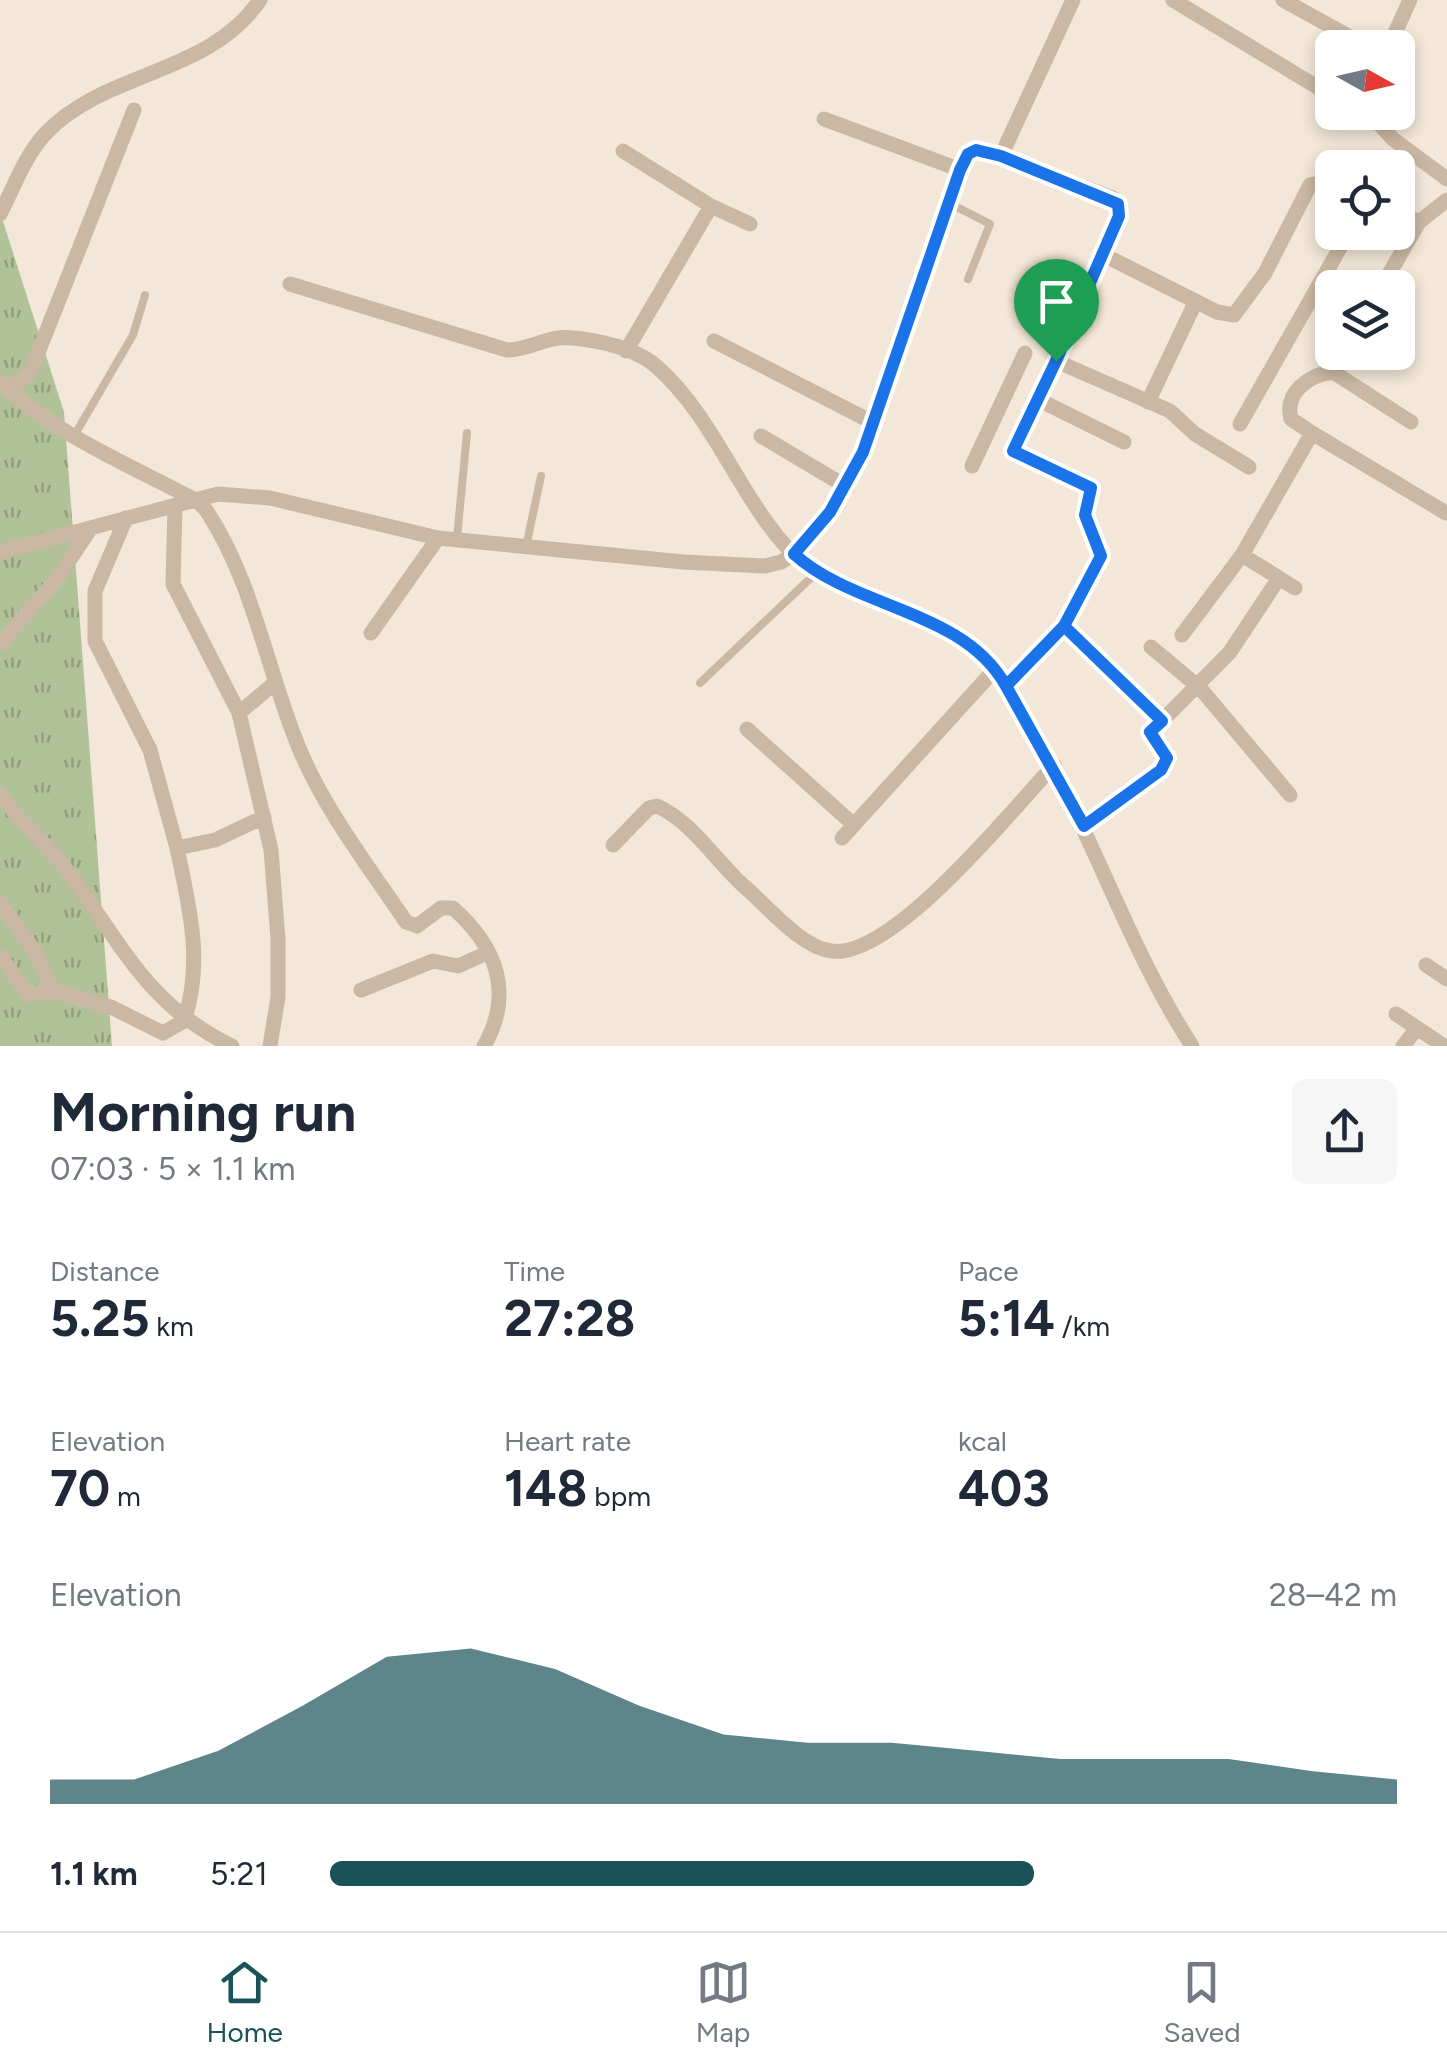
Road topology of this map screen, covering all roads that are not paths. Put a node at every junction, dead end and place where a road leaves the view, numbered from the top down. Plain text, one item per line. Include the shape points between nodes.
1 (260, 0) edge
2 (1073, 0) edge
3 (1173, 0) edge
4 (1283, 0) edge
5 (1410, 0) edge
6 (1337, 30) edge
7 (1396, 30) edge
8 (1315, 86) edge
9 (134, 110) dead end
10 (824, 119) dead end
11 (1385, 130) edge
12 (623, 151) dead end
13 (1001, 156) junction
14 (960, 170) junction
15 (1447, 179) edge
16 (1315, 185) edge
17 (1447, 200) edge
18 (949, 203) junction
19 (711, 206) junction
20 (0, 214) edge
21 (1415, 220) edge
22 (1419, 222) junction
23 (750, 224) dead end
24 (1340, 250) edge
25 (1102, 254) junction
26 (1391, 270) edge
27 (968, 279) dead end
28 (290, 284) dead end
29 (144, 296) dead end
30 (1196, 301) junction
31 (714, 342) dead end
32 (626, 351) junction
33 (1024, 353) dead end
34 (1056, 361) junction
35 (1270, 372) junction
36 (1333, 372) joint
37 (4, 386) edge
38 (1299, 389) junction
39 (1037, 399) junction
40 (1148, 402) junction
41 (1411, 422) dead end
42 (874, 423) junction
43 (1240, 424) dead end
44 (988, 432) junction
45 (467, 433) dead end
46 (1312, 433) junction
47 (74, 436) junction
48 (761, 436) dead end
49 (1124, 442) dead end
50 (1015, 444) junction
51 (972, 466) dead end
52 (1249, 468) dead end
53 (540, 476) dead end
54 (847, 486) junction
55 (197, 501) junction
56 (175, 506) junction
57 (1446, 513) edge
58 (126, 518) junction
59 (91, 528) junction
60 (438, 538) junction
61 (457, 540) junction
62 (526, 547) junction
63 (0, 552) edge
64 (794, 554) junction
65 (1242, 555) junction
66 (817, 572) junction
67 (1278, 578) junction
68 (1295, 588) dead end
69 (1064, 626) junction
70 (371, 634) dead end
71 (1182, 634) dead end
72 (0, 644) edge
73 (1151, 647) dead end
74 (996, 668) junction
75 (276, 682) junction
76 (700, 683) dead end
77 (1006, 686) junction
78 (1200, 688) junction
79 (239, 713) junction
80 (1162, 721) junction
81 (748, 729) dead end
82 (1054, 766) junction
83 (0, 794) edge
84 (1290, 796) dead end
85 (264, 817) junction
86 (854, 825) junction
87 (1084, 826) junction
88 (842, 838) dead end
89 (612, 845) dead end
90 (176, 848) junction
91 (0, 903) edge
92 (487, 953) junction
93 (0, 956) edge
94 (1426, 965) dead end
95 (1447, 979) edge
96 (361, 990) dead end
97 (53, 991) junction
98 (1396, 1014) dead end
99 (184, 1020) junction
100 (1417, 1028) junction
101 (232, 1046) edge
102 (270, 1046) edge
103 (484, 1046) edge
104 (1192, 1046) edge
105 (1403, 1046) edge
106 (1444, 1046) edge

1 - 20 street via 224,41 86,104 49,129
2 - 13 street
3 - 8 street
4 - 6 street
5 - 7 street
9 - 37 street via 30,372
10 - 14 street
11 - 15 street
12 - 19 street
13 - 14 street via 976,150
13 - 25 street via 1113,198 1119,216
14 - 18 street
16 - 30 street via 1240,309 1226,316
17 - 22 street
18 - 27 lane via 990,224
18 - 42 street
19 - 23 street
19 - 32 street
21 - 22 street
22 - 26 street
24 - 35 street
25 - 30 street
25 - 34 street
28 - 32 street via 507,350 559,337
29 - 47 lane via 133,334
30 - 40 street
31 - 42 street
32 - 64 street via 669,380 756,510
33 - 44 street
34 - 39 street
34 - 40 street
35 - 38 street
35 - 43 street
36 - 38 street via 1306,378
36 - 41 street
37 - 47 street
38 - 46 street via 1288,415
39 - 49 street
39 - 50 street
40 - 52 street
42 - 54 street
44 - 50 street
44 - 51 street
45 - 61 lane
46 - 57 street
46 - 65 street
47 - 55 street
48 - 54 street
50 - 69 street via 1016,454 1094,492 1085,515 1101,556
53 - 62 lane
54 - 64 street
55 - 56 street
55 - 60 street via 218,494 270,498
55 - 75 street via 249,602
56 - 58 street
56 - 79 street via 173,584
58 - 59 street
58 - 90 street via 95,592 94,640 150,750
59 - 63 street
59 - 72 street
60 - 61 street
60 - 70 street
61 - 62 street
62 - 64 street via 765,566
64 - 66 street
65 - 67 street
65 - 71 street
66 - 74 street via 962,638
66 - 76 lane
67 - 68 street
67 - 78 street
69 - 77 street
69 - 80 street
73 - 78 street
74 - 77 street
74 - 86 street
75 - 79 street
75 - 92 street via 308,768 406,922 418,926 441,908 453,908
77 - 82 street
78 - 80 street
78 - 84 street
79 - 85 street
80 - 87 street via 1150,732 1165,752 1165,765
81 - 86 street
82 - 87 street
82 - 89 street via 919,908 849,951 813,946 657,806
83 - 99 street via 65,868 155,993
85 - 90 street via 215,840
85 - 102 street via 278,939
86 - 88 street
87 - 104 street via 1162,1001
90 - 99 street via 195,937
91 - 97 street via 36,953
92 - 96 street via 458,966 433,961
92 - 103 street via 502,1000
93 - 97 street via 28,994
94 - 95 street
97 - 99 street via 112,1007 163,1033
98 - 100 street
99 - 101 street
100 - 105 street
100 - 106 street

